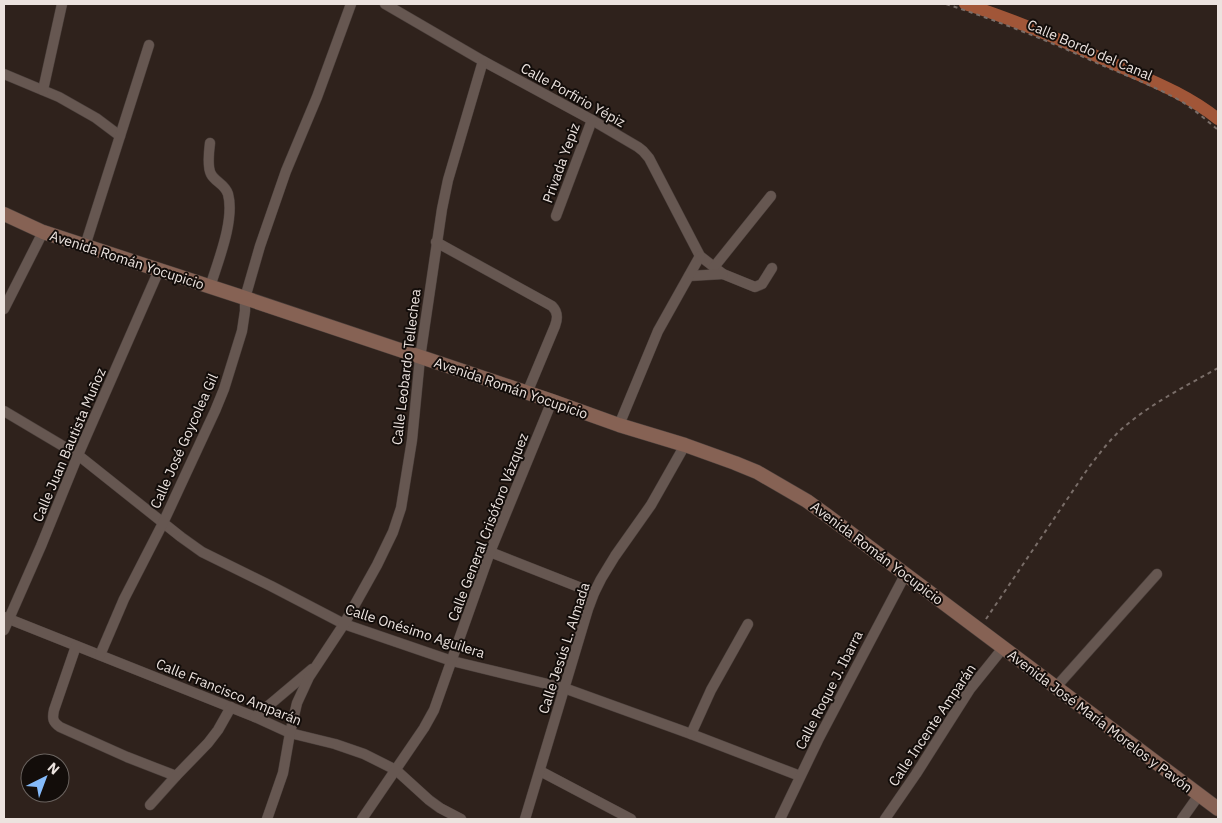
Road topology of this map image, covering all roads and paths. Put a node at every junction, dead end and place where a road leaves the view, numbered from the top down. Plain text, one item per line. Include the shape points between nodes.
1 (62, 4) edge
2 (351, 4) edge
3 (385, 4) edge
4 (946, 4) edge
5 (149, 45) dead end
6 (483, 61) junction
7 (4, 74) edge
8 (43, 90) junction
9 (592, 120) junction
10 (1218, 130) edge
11 (120, 136) junction
12 (210, 143) dead end
13 (771, 196) dead end
14 (4, 214) edge
15 (556, 216) dead end
16 (43, 232) junction
17 (436, 242) junction
18 (85, 246) junction
19 (700, 256) junction
20 (714, 267) junction
21 (772, 268) dead end
22 (159, 270) junction
23 (723, 274) junction
24 (689, 276) junction
25 (210, 287) junction
26 (245, 298) junction
27 (4, 309) edge
28 (420, 358) junction
29 (1218, 368) edge
30 (527, 393) junction
31 (552, 401) junction
32 (4, 411) edge
33 (619, 425) junction
34 (685, 445) junction
35 (78, 455) junction
36 (163, 523) junction
37 (490, 552) junction
38 (1157, 574) dead end
39 (905, 575) junction
40 (594, 593) junction
41 (6, 618) edge
42 (344, 624) junction
43 (748, 624) dead end
44 (4, 630) edge
45 (981, 631) junction
46 (76, 646) junction
47 (1001, 646) junction
48 (100, 655) junction
49 (452, 661) junction
50 (320, 662) junction
51 (564, 688) junction
52 (1056, 688) junction
53 (232, 707) junction
54 (256, 717) junction
55 (290, 733) junction
56 (691, 734) junction
57 (396, 770) junction
58 (540, 770) junction
59 (176, 776) junction
60 (800, 776) junction
61 (1199, 794) junction
62 (150, 805) dead end
63 (1218, 809) edge
64 (267, 819) edge
65 (362, 819) edge
66 (461, 819) edge
67 (525, 819) edge
68 (631, 819) edge
69 (780, 819) edge
70 (885, 819) edge
71 (1182, 819) edge

1 - 8 street
2 - 26 street, Calle José Goycolea Gil via 286,171
3 - 6 street, Calle Porfirio Yépiz
4 - 10 path, Calle Bordo del Canal via 1064,48 1180,100
5 - 11 street
6 - 9 street, Calle Porfirio Yépiz
6 - 17 street, Calle Leobardo Tellechea via 448,180
7 - 8 street
8 - 11 street via 84,110
9 - 15 street, Privada Yepiz
9 - 19 street, Calle Porfirio Yépiz via 643,151
11 - 18 street
12 - 25 street via 210,170 228,191 230,212
13 - 20 street
14 - 16 street, Avenida Román Yocupicio
16 - 18 street, Avenida Román Yocupicio
16 - 27 street
17 - 28 street, Calle Leobardo Tellechea
17 - 30 street via 556,310 555,326
18 - 22 street, Avenida Román Yocupicio
19 - 20 street
19 - 24 street
20 - 23 street
21 - 23 street via 763,282 755,287
22 - 25 street, Avenida Román Yocupicio
22 - 35 street, Calle Juan Bautista Muñoz
23 - 24 street
24 - 33 street via 658,331
25 - 26 street, Avenida Román Yocupicio
26 - 28 street, Avenida Román Yocupicio
26 - 36 street, Calle José Goycolea Gil via 242,331 224,389
28 - 30 street, Avenida Román Yocupicio
28 - 42 street, Calle Leobardo Tellechea via 412,440 400,508 381,557
29 - 45 path via 1136,417 1104,447
30 - 31 street, Avenida Román Yocupicio
31 - 33 street, Avenida Román Yocupicio
31 - 37 street, Calle General Crisóforo Vázquez
32 - 35 street, Calle Onésimo Aguilera
33 - 34 street, Avenida Román Yocupicio
34 - 39 street, Avenida Román Yocupicio via 757,472 793,492
34 - 40 street, Calle Jesús L. Almada
35 - 36 street, Calle Onésimo Aguilera
35 - 41 street, Calle Juan Bautista Muñoz via 41,546
36 - 42 street, Calle Onésimo Aguilera via 202,552
36 - 48 street, Calle José Goycolea Gil
37 - 40 street
37 - 49 street, Calle General Crisóforo Vázquez
38 - 52 street
39 - 45 street, Avenida Román Yocupicio
39 - 60 street, Calle Roque J. Ibarra
40 - 51 street, Calle Jesús L. Almada
41 - 44 street, Calle Juan Bautista Muñoz
41 - 46 street, Calle Francisco Amparán
42 - 49 street, Calle Onésimo Aguilera
42 - 50 street, Calle Leobardo Tellechea
43 - 56 street
45 - 47 street, Avenida José María Morelos y Pavón
46 - 48 street, Calle Francisco Amparán
46 - 59 street via 54,710 54,722 119,754
47 - 52 street, Avenida José María Morelos y Pavón
47 - 70 street, Calle Incente Amparán
48 - 53 street, Calle Francisco Amparán
49 - 51 street, Calle Onésimo Aguilera
49 - 57 street, Calle General Crisóforo Vázquez via 434,710
50 - 54 street, Calle Leobardo Tellechea
50 - 55 street, Calle Leobardo Tellechea via 297,703
51 - 56 street, Calle Onésimo Aguilera
51 - 58 street, Calle Jesús L. Almada
52 - 61 street, Avenida José María Morelos y Pavón
53 - 54 street, Calle Francisco Amparán
53 - 59 street via 208,743
54 - 55 street, Calle Francisco Amparán
55 - 57 street, Calle Francisco Amparán via 349,748
55 - 64 street, Calle Leobardo Tellechea via 284,773
56 - 60 street, Calle Onésimo Aguilera
57 - 65 street, Calle General Crisóforo Vázquez
57 - 66 street, Calle Francisco Amparán via 429,800
58 - 67 street, Calle Jesús L. Almada
58 - 68 street
59 - 62 street
60 - 69 street, Calle Roque J. Ibarra
61 - 63 street, Avenida José María Morelos y Pavón
61 - 71 street

